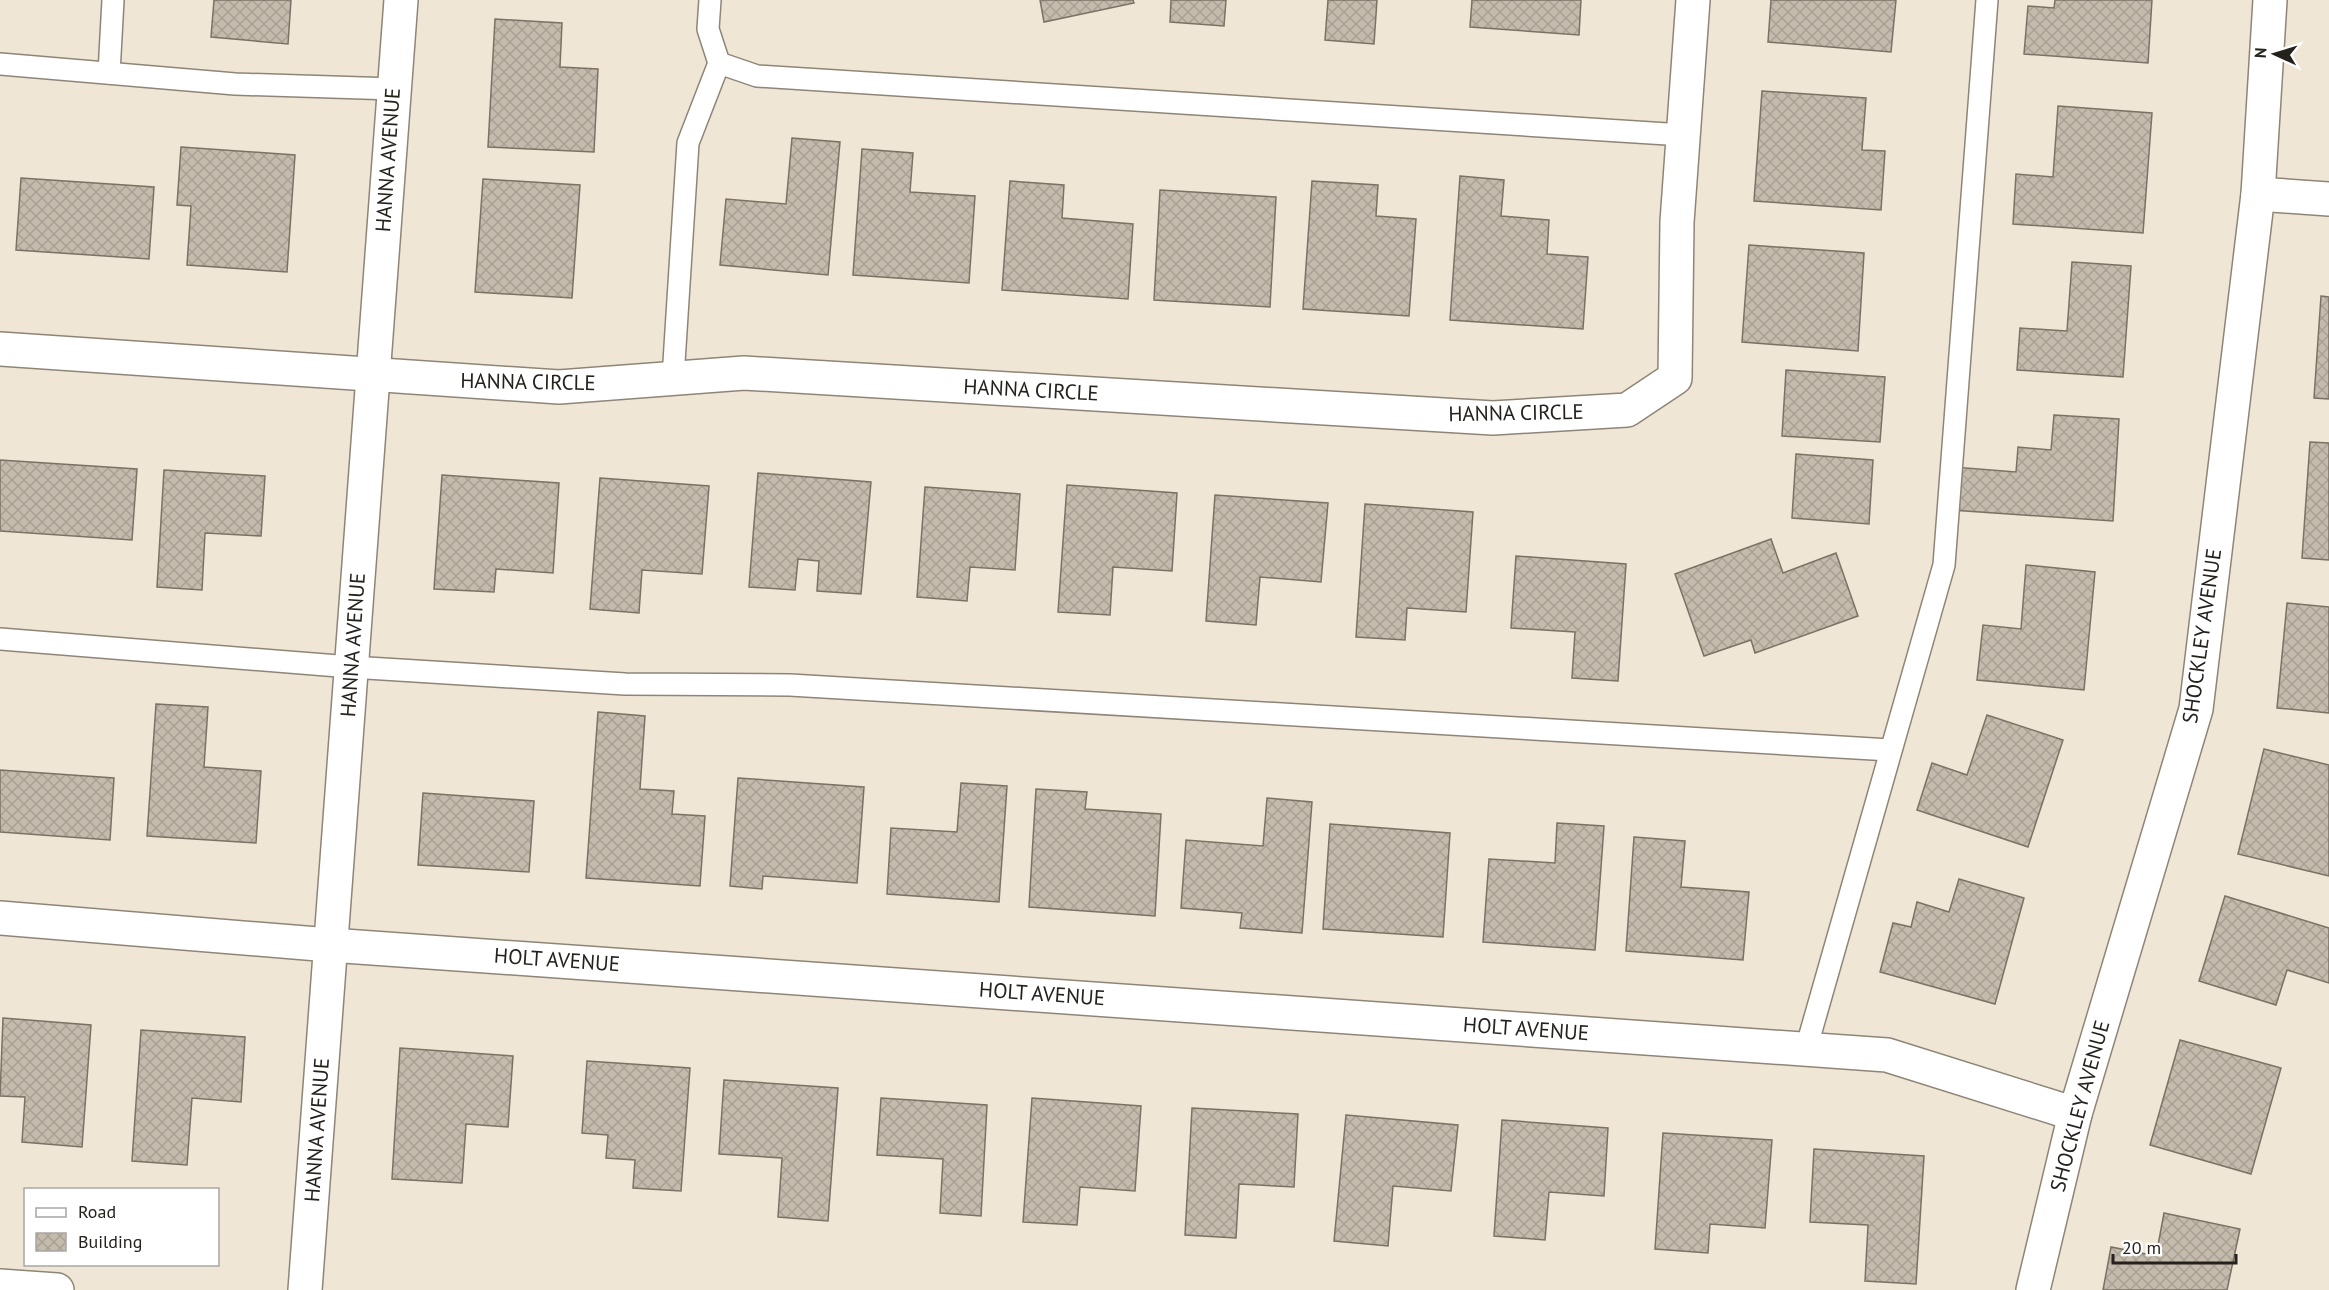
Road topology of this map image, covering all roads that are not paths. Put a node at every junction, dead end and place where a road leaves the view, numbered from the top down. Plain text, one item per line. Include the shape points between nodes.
1 (113, 0) edge
2 (401, 0) edge
3 (710, 0) edge
4 (1693, 0) edge
5 (1987, 0) edge
6 (2270, 0) edge
7 (720, 63) junction
8 (0, 64) edge
9 (109, 73) junction
10 (394, 89) junction
11 (1683, 135) junction
12 (2258, 194) junction
13 (2329, 199) edge
14 (0, 349) edge
15 (372, 376) junction
16 (673, 378) junction
17 (0, 639) edge
18 (351, 667) junction
19 (1890, 750) junction
20 (0, 918) edge
21 (330, 945) junction
22 (1806, 1049) junction
23 (2075, 1114) junction
24 (0, 1286) edge
25 (57, 1290) edge
26 (305, 1290) edge
27 (2033, 1290) edge

1 - 9 lane
2 - 10 street, HANNA AVENUE
3 - 7 lane via 708,29
4 - 11 street, HANNA CIRCLE
5 - 19 lane via 1944,565
6 - 12 street, SHOCKLEY AVENUE
7 - 11 lane via 757,76
7 - 16 lane via 688,143
8 - 9 lane
9 - 10 lane via 235,84
10 - 15 street, HANNA AVENUE
11 - 16 street, HANNA CIRCLE via 1677,222 1675,378 1627,410 1493,418 744,373
12 - 13 street
12 - 23 street, SHOCKLEY AVENUE via 2196,709
14 - 15 street, HANNA CIRCLE
15 - 16 street, HANNA CIRCLE via 560,387
15 - 18 street, HANNA AVENUE
17 - 18 lane
18 - 19 lane via 626,684 790,685
18 - 21 street, HANNA AVENUE
19 - 22 lane
20 - 21 street, HOLT AVENUE
21 - 22 street, HOLT AVENUE
21 - 26 street, HANNA AVENUE
22 - 23 street, HOLT AVENUE via 1887,1055
23 - 27 street, SHOCKLEY AVENUE
24 - 25 street

